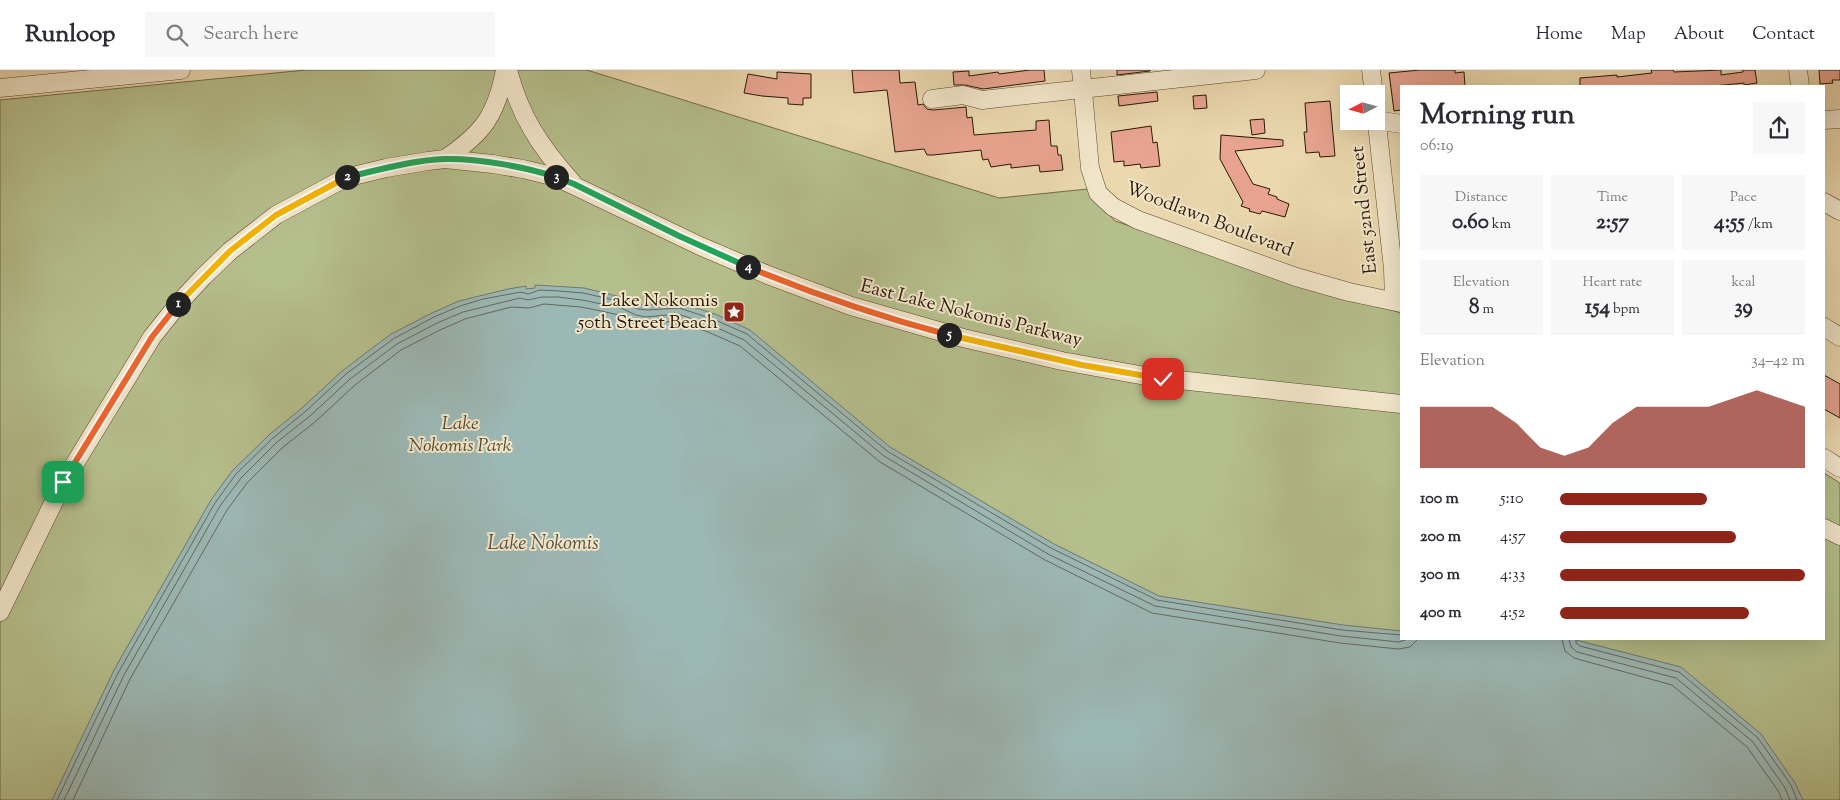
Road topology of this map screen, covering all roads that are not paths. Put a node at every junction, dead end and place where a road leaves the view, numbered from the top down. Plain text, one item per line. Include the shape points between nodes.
1 (181, 70) edge
2 (506, 70) edge
3 (1081, 70) edge
4 (1256, 70) edge
5 (1371, 70) edge
6 (1798, 70) edge
7 (74, 75) edge
8 (1373, 85) edge
9 (1800, 85) edge
10 (0, 88) edge
11 (1082, 88) junction
12 (932, 99) dead end
13 (1840, 119) edge
14 (1825, 120) edge
15 (1385, 121) edge
16 (1400, 124) edge
17 (1379, 130) edge
18 (445, 159) junction
19 (574, 184) junction
20 (1825, 203) edge
21 (1840, 211) edge
22 (1394, 213) edge
23 (1398, 302) edge
24 (1825, 328) edge
25 (1840, 337) edge
26 (1400, 404) edge
27 (1825, 459) edge
28 (1840, 468) edge
29 (1825, 528) edge
30 (1840, 536) edge
31 (0, 612) edge

1 - 7 street
2 - 18 street via 489,119 473,138
2 - 19 street via 528,125
3 - 11 street, Woodlawn Boulevard
4 - 11 street
5 - 8 street
6 - 9 street
7 - 10 street
11 - 12 street via 982,100 963,96
11 - 23 street, Woodlawn Boulevard via 1091,173 1098,193 1113,207 1138,220 1296,276
13 - 14 street
15 - 16 street
17 - 22 street, East 52nd Street
18 - 19 street, East Lake Nokomis Parkway via 523,168
18 - 31 street, East Lake Nokomis Parkway via 345,178 276,215 203,277 152,337 59,491
19 - 26 street, East Lake Nokomis Parkway via 753,269 836,300 933,330 1129,374
20 - 21 street
22 - 23 street, East 52nd Street via 1393,268
24 - 25 street
27 - 28 street
29 - 30 street

